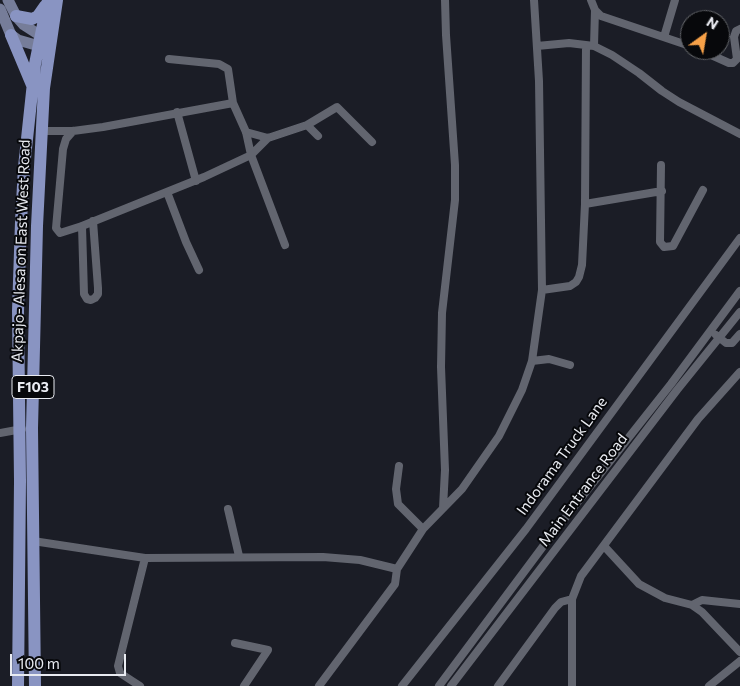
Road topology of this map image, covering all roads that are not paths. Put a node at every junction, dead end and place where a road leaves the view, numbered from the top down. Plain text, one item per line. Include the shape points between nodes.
1 (8, 0) edge
2 (51, 0) edge
3 (445, 0) edge
4 (534, 0) edge
5 (591, 0) edge
6 (675, 0) edge
7 (0, 9) edge
8 (595, 10) junction
9 (16, 16) junction
10 (740, 30) edge
11 (11, 35) junction
12 (664, 37) junction
13 (45, 40) junction
14 (680, 43) edge
15 (537, 46) junction
16 (590, 46) junction
17 (169, 59) dead end
18 (722, 60) edge
19 (38, 88) junction
20 (233, 103) junction
21 (177, 112) junction
22 (307, 125) junction
23 (42, 131) junction
24 (73, 131) junction
25 (246, 132) junction
26 (740, 133) edge
27 (318, 136) dead end
28 (268, 138) junction
29 (372, 142) dead end
30 (251, 155) junction
31 (661, 165) dead end
32 (196, 181) junction
33 (703, 190) dead end
34 (662, 191) junction
35 (167, 192) junction
36 (584, 204) junction
37 (93, 222) junction
38 (82, 226) junction
39 (740, 238) edge
40 (285, 245) dead end
41 (199, 270) dead end
42 (542, 290) junction
43 (740, 291) edge
44 (740, 312) edge
45 (710, 331) junction
46 (740, 334) edge
47 (720, 338) junction
48 (532, 361) junction
49 (570, 366) dead end
50 (740, 372) edge
51 (26, 429) junction
52 (0, 433) edge
53 (399, 466) dead end
54 (443, 508) junction
55 (228, 509) dead end
56 (423, 529) junction
57 (33, 541) junction
58 (604, 546) junction
59 (239, 556) junction
60 (144, 558) junction
61 (397, 569) junction
62 (572, 599) junction
63 (740, 604) edge
64 (692, 605) junction
65 (235, 643) dead end
66 (740, 652) edge
67 (740, 661) edge
68 (18, 686) edge
69 (35, 686) edge
70 (140, 686) edge
71 (244, 686) edge
72 (319, 686) edge
73 (402, 686) edge
74 (439, 686) edge
75 (451, 686) edge
76 (498, 686) edge
77 (572, 686) edge
78 (709, 686) edge

1 - 9 main road
2 - 9 main road via 32,19
2 - 13 main road, F103
3 - 54 street via 455,165 442,313
4 - 15 street
5 - 8 street
6 - 12 street
7 - 11 main road
8 - 12 street via 601,16
8 - 16 street
9 - 13 main road
10 - 18 street via 734,37 737,59 733,63
11 - 13 main road via 26,42
11 - 19 main road
12 - 14 street
13 - 19 main road, F103
15 - 16 street via 569,43
15 - 42 street
16 - 26 street via 612,55 679,102
16 - 36 street
17 - 20 street via 224,66 229,73
19 - 23 main road, Akpajo- Alesa on East West Road / F103
19 - 51 main road, Akpajo- Alesa on East West Road / F103 via 24,167 21,222 18,311
20 - 21 street
20 - 25 street
21 - 24 street
21 - 32 street
22 - 27 street
22 - 28 street
22 - 29 street via 337,107
23 - 24 street
23 - 51 main road, Akpajo- Alesa on East West Road / F103
24 - 38 street via 66,139 64,149 56,228 64,233
25 - 28 street
25 - 30 street
28 - 30 street
30 - 32 street
30 - 40 street
31 - 34 street
32 - 35 street
33 - 34 street via 673,246 668,247 660,242
34 - 36 street
35 - 37 street
35 - 41 street
36 - 42 street via 579,277 570,286
37 - 38 street
37 - 38 street via 98,294 91,300 84,294
39 - 73 street, Indorama Truck Lane via 526,529
42 - 48 street
43 - 45 street
44 - 47 street, Main Entrance Road
45 - 47 street
45 - 74 street
46 - 47 street via 732,342 726,343
47 - 75 street, Main Entrance Road
48 - 49 street via 549,359
48 - 54 street via 522,390 499,436 462,489
50 - 58 street via 698,419
51 - 52 street
51 - 57 main road, Akpajo- Alesa on East West Road / F103
51 - 68 main road, Akpajo- Alesa on East West Road / F103
53 - 56 street via 398,504
54 - 56 street
55 - 59 street
56 - 61 street
57 - 60 street
57 - 69 main road, Akpajo- Alesa on East West Road / F103
58 - 62 street via 581,576
58 - 64 street via 640,584 665,598
59 - 60 street
59 - 61 street via 360,560
60 - 70 street via 118,666 120,673
61 - 72 street via 395,584
62 - 76 street via 554,608
62 - 77 street
63 - 64 street via 702,600
64 - 66 street
65 - 71 street via 268,650
67 - 78 street

